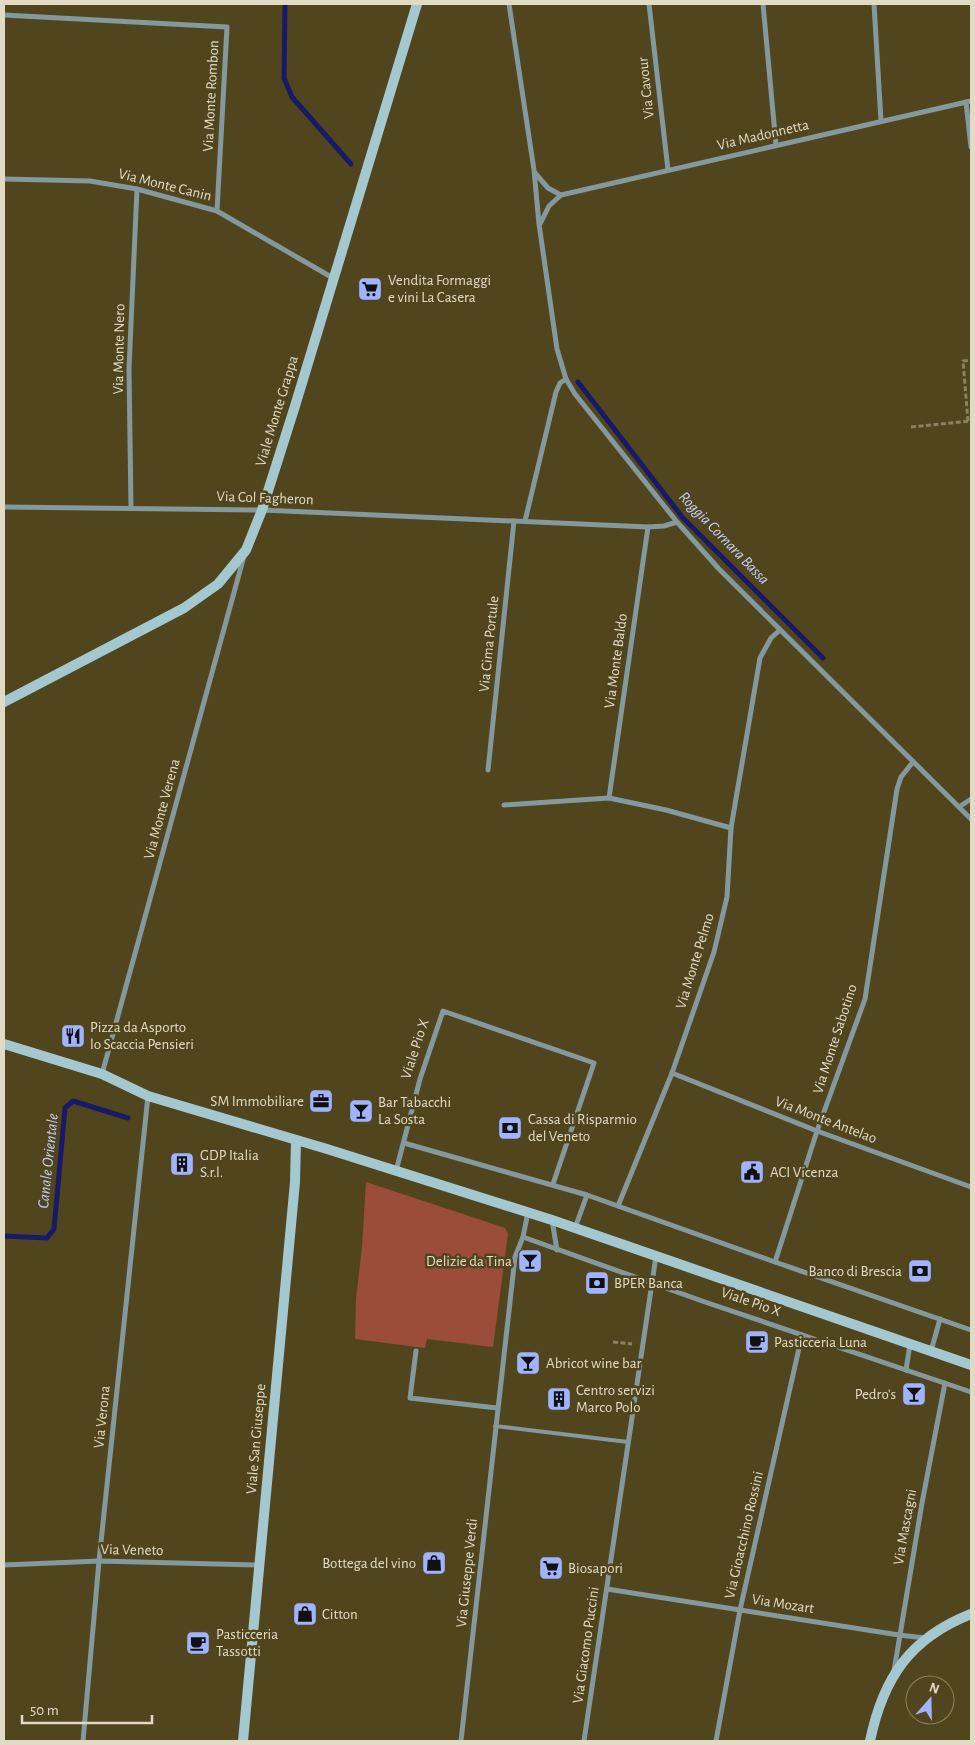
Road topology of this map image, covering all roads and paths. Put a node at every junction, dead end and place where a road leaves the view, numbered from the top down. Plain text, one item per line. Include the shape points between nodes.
1 (417, 4) edge
2 (509, 4) edge
3 (649, 4) edge
4 (763, 4) edge
5 (874, 4) edge
6 (4, 15) edge
7 (969, 101) edge
8 (881, 121) junction
9 (776, 145) junction
10 (971, 147) edge
11 (534, 170) junction
12 (668, 170) junction
13 (4, 179) edge
14 (137, 189) junction
15 (561, 195) junction
16 (217, 211) junction
17 (539, 224) junction
18 (333, 278) junction
19 (971, 360) edge
20 (566, 379) junction
21 (969, 421) edge
22 (912, 427) dead end
23 (4, 507) edge
24 (132, 508) junction
25 (262, 510) junction
26 (514, 521) junction
27 (525, 521) junction
28 (677, 522) junction
29 (648, 528) junction
30 (246, 550) junction
31 (780, 630) junction
32 (4, 702) edge
33 (913, 762) junction
34 (488, 770) dead end
35 (609, 798) junction
36 (971, 799) edge
37 (504, 805) dead end
38 (960, 807) junction
39 (971, 819) edge
40 (730, 828) junction
41 (4, 1044) edge
42 (672, 1073) junction
43 (102, 1074) junction
44 (148, 1096) junction
45 (817, 1131) junction
46 (296, 1140) junction
47 (404, 1143) junction
48 (396, 1171) junction
49 (553, 1184) junction
50 (971, 1187) edge
51 (587, 1195) junction
52 (618, 1206) junction
53 (527, 1216) junction
54 (552, 1220) junction
55 (575, 1228) junction
56 (523, 1237) junction
57 (557, 1250) junction
58 (656, 1256) junction
59 (515, 1257) junction
60 (775, 1262) junction
61 (651, 1283) junction
62 (940, 1319) junction
63 (971, 1330) edge
64 (802, 1335) junction
65 (613, 1342) dead end
66 (910, 1343) junction
67 (642, 1345) junction
68 (416, 1351) dead end
69 (931, 1351) junction
70 (971, 1365) edge
71 (906, 1370) junction
72 (945, 1384) junction
73 (971, 1392) edge
74 (497, 1408) junction
75 (495, 1426) junction
76 (628, 1442) junction
77 (99, 1561) junction
78 (4, 1565) edge
79 (259, 1565) junction
80 (606, 1589) junction
81 (740, 1610) junction
82 (971, 1614) edge
83 (899, 1636) junction
84 (925, 1638) junction
85 (893, 1676) junction
86 (83, 1741) edge
87 (243, 1741) edge
88 (461, 1741) edge
89 (584, 1741) edge
90 (716, 1741) edge
91 (870, 1741) edge

1 - 18 main road, Viale Monte Grappa
2 - 11 street
3 - 12 street, Via Cavour
4 - 9 street
5 - 8 street
6 - 16 street, Via Monte Rombon via 227,27
7 - 8 street, Via Madonnetta
7 - 10 street
8 - 9 street, Via Madonnetta
9 - 12 street, Via Madonnetta
11 - 15 street via 543,183
11 - 17 street
12 - 15 street, Via Madonnetta
13 - 14 street, Via Monte Canin via 90,181
14 - 16 street, Via Monte Canin
14 - 24 street, Via Monte Nero via 129,369
15 - 17 street via 549,206
16 - 18 street, Via Monte Canin
17 - 20 street via 557,349
18 - 25 main road, Viale Monte Grappa
19 - 21 path via 963,361
20 - 27 street via 556,392
20 - 28 street
21 - 22 path
23 - 24 street, Via Col Fagheron
24 - 25 street, Via Col Fagheron
25 - 26 street, Via Col Fagheron
25 - 30 main road, Viale Monte Grappa
26 - 27 street, Via Col Fagheron
26 - 34 street, Via Cima Portule
27 - 29 street, Via Col Fagheron
28 - 29 street, Via Col Fagheron
28 - 31 street
29 - 35 street, Via Monte Baldo
30 - 32 main road, Viale Monte Grappa via 218,584 184,608
30 - 43 street, Via Monte Verena
31 - 33 street
31 - 40 street, Via Monte Pelmo via 771,638 760,658
33 - 38 street
33 - 45 street, Via Monte Sabotino via 900,777 897,788 864,999
35 - 37 street
35 - 40 street
36 - 38 street
38 - 39 street
40 - 42 street, Via Monte Pelmo via 727,897 714,952
41 - 43 main road, Viale Pio X
42 - 45 street, Via Monte Antelao
42 - 52 street, Via Monte Pelmo
43 - 44 main road, Viale Pio X
44 - 46 main road, Viale Pio X
44 - 77 street, Via Verona
45 - 50 street, Via Monte Antelao
45 - 60 street, Via Monte Sabotino
46 - 48 main road, Viale Pio X
46 - 79 main road, Viale San Giuseppe via 296,1182
47 - 48 street, Viale Pio X
47 - 49 street
47 - 49 street, Viale Pio X via 420,1078 443,1011 594,1063
48 - 53 main road, Viale Pio X
49 - 51 street
51 - 52 street
51 - 55 street
52 - 60 street
53 - 54 main road, Viale Pio X
53 - 56 street, Via Giuseppe Verdi
53 - 59 street
54 - 55 main road, Viale Pio X
54 - 57 street
55 - 58 main road, Viale Pio X
56 - 57 street, Viale Pio X
56 - 59 street, Via Giuseppe Verdi
57 - 61 street, Viale Pio X
58 - 61 street, Via Giacomo Puccini
58 - 66 main road, Viale Pio X
59 - 74 street, Via Giuseppe Verdi
60 - 62 street
61 - 64 street, Viale Pio X
61 - 67 street, Via Giacomo Puccini
62 - 63 street
62 - 69 street
64 - 71 street, Viale Pio X
64 - 81 street, Via Gioacchino Rossini
65 - 67 path
66 - 69 main road, Viale Pio X
66 - 71 street
67 - 76 street, Via Giacomo Puccini
68 - 74 street via 410,1398
69 - 70 main road, Viale Pio X
71 - 72 street, Viale Pio X
72 - 73 street, Viale Pio X
72 - 83 street, Via Mascagni
74 - 75 street, Via Giuseppe Verdi
75 - 76 lane
75 - 88 street, Via Giuseppe Verdi
76 - 80 street, Via Giacomo Puccini
77 - 78 street, Via Veneto
77 - 79 street, Via Veneto
77 - 86 street, Via Verona
79 - 87 main road, Viale San Giuseppe
80 - 81 street, Via Mozart
80 - 89 street, Via Giacomo Puccini
81 - 83 street, Via Mozart
81 - 90 street, Via Gioacchino Rossini
82 - 84 main road
83 - 84 street, Via Mozart
83 - 85 street, Via Mascagni
84 - 85 main road via 908,1654
85 - 91 main road via 881,1702

